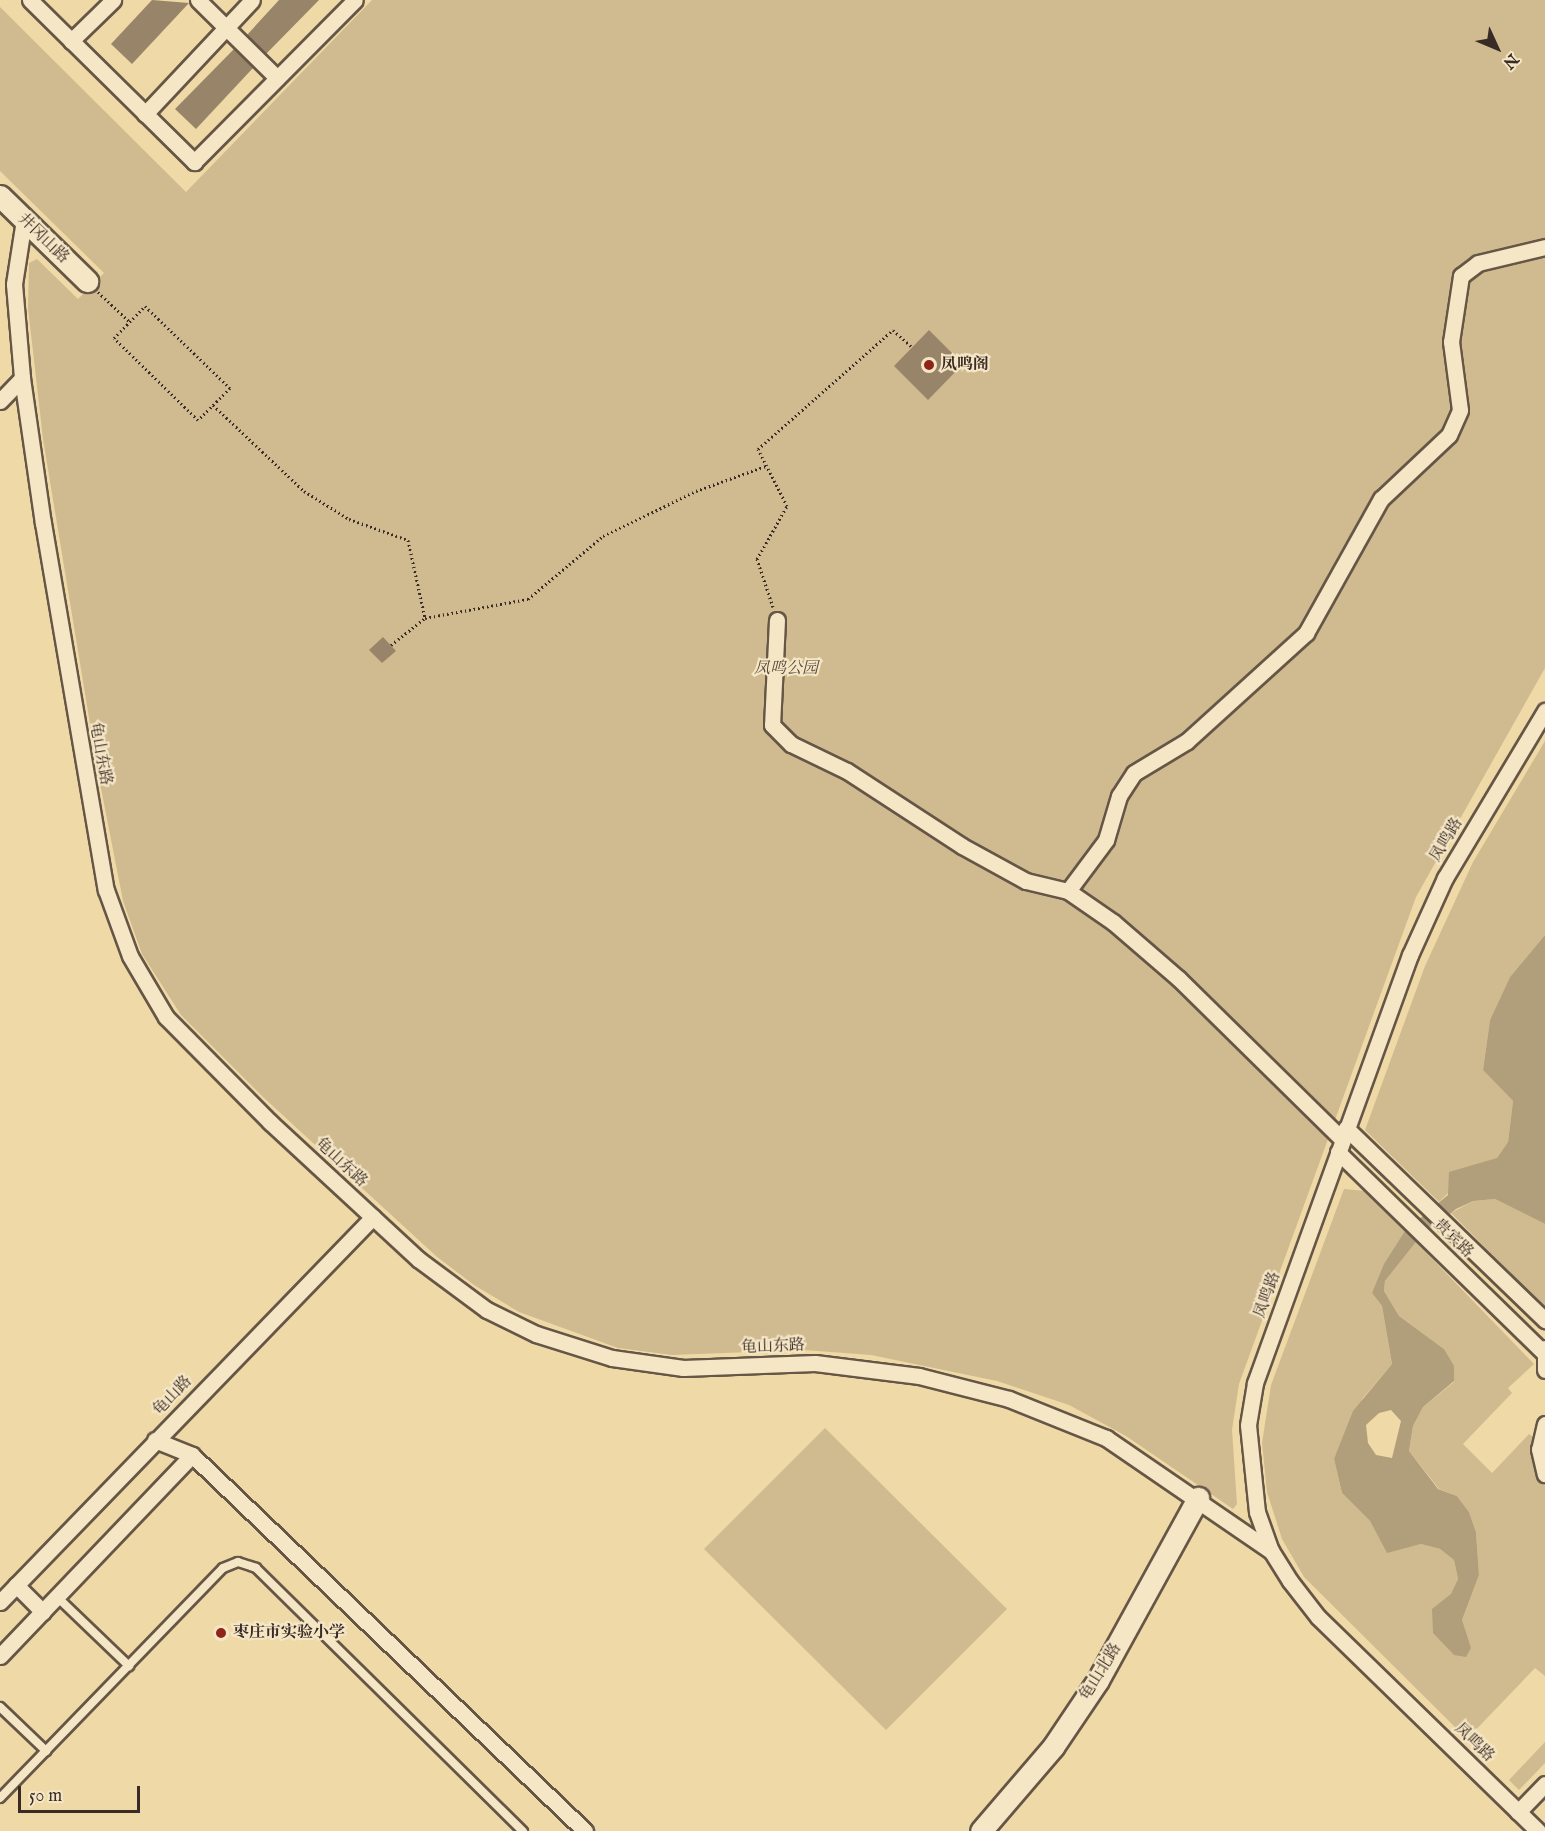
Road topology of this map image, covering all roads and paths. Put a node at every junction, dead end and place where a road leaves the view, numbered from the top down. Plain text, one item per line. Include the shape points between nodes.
1 (30, 0) edge
2 (113, 0) edge
3 (198, 0) edge
4 (252, 0) edge
5 (353, 1) edge
6 (72, 41) junction
7 (277, 78) junction
8 (145, 114) junction
9 (0, 196) edge
10 (24, 220) junction
11 (1545, 247) edge
12 (87, 281) joint
13 (130, 322) junction
14 (912, 348) dead end
15 (22, 378) junction
16 (0, 401) edge
17 (213, 405) junction
18 (766, 466) junction
19 (425, 618) junction
20 (777, 620) joint
21 (391, 645) dead end
22 (1545, 711) edge
23 (1068, 891) junction
24 (1342, 1140) junction
25 (373, 1217) junction
26 (1545, 1320) edge
27 (1544, 1350) edge
28 (1545, 1370) edge
29 (1545, 1424) edge
30 (155, 1440) junction
31 (192, 1455) junction
32 (1545, 1474) edge
33 (1198, 1498) junction
34 (1270, 1551) junction
35 (16, 1585) junction
36 (57, 1597) junction
37 (0, 1602) edge
38 (43, 1611) junction
39 (0, 1656) edge
40 (129, 1666) junction
41 (0, 1707) edge
42 (46, 1751) junction
43 (1545, 1784) edge
44 (0, 1798) edge
45 (1518, 1812) junction
46 (523, 1831) edge
47 (585, 1831) edge
48 (981, 1831) edge
49 (1538, 1831) edge

1 - 6 street
2 - 6 street
3 - 7 street
4 - 8 street
5 - 7 street
6 - 8 street
7 - 8 street via 194,162
9 - 10 street, 井冈山路
10 - 12 street, 井冈山路
10 - 15 street, 龟山东路 via 14,284
11 - 23 street via 1478,263 1461,276 1451,342 1460,410 1449,435 1381,499 1306,633 1187,741 1134,773 1119,796 1106,840
12 - 13 path
13 - 17 path via 114,338 198,420
13 - 17 path via 145,306 230,388
14 - 18 path via 892,330 758,449
15 - 16 street
15 - 25 street, 龟山东路 via 70,685 106,890 116,925 145,986 166,1017 270,1122
17 - 19 path via 304,491 350,519 408,540
18 - 19 path via 696,491 603,536 528,599
18 - 20 path via 787,506 757,559
19 - 21 path
20 - 23 street via 772,725 791,744 847,771 962,846 1026,881
22 - 24 street, 凤鸣路 via 1444,878 1410,955
23 - 24 street via 1113,922 1179,979
24 - 26 street, 贵宾路
24 - 27 street, 贵宾路
24 - 34 street, 凤鸣路 via 1256,1383 1248,1425 1257,1512
25 - 30 street, 龟山路
25 - 33 street, 龟山东路 via 448,1283 487,1310 536,1334 612,1358 683,1368 815,1363 919,1376 969,1387 1056,1416 1106,1438
27 - 28 street
29 - 32 street via 1539,1449
30 - 31 street
30 - 35 street, 龟山路
31 - 36 street
31 - 47 street
33 - 34 street, 龟山东路
33 - 48 street, 龟山北路 via 1098,1680 1053,1747
34 - 45 street, 凤鸣路 via 1318,1617
35 - 37 street, 龟山路
35 - 38 street
36 - 38 street
36 - 40 lane
38 - 39 street
40 - 42 lane
40 - 46 lane via 223,1568 238,1562 251,1565
41 - 42 lane
42 - 44 lane
43 - 45 street
45 - 49 street, 凤鸣路

